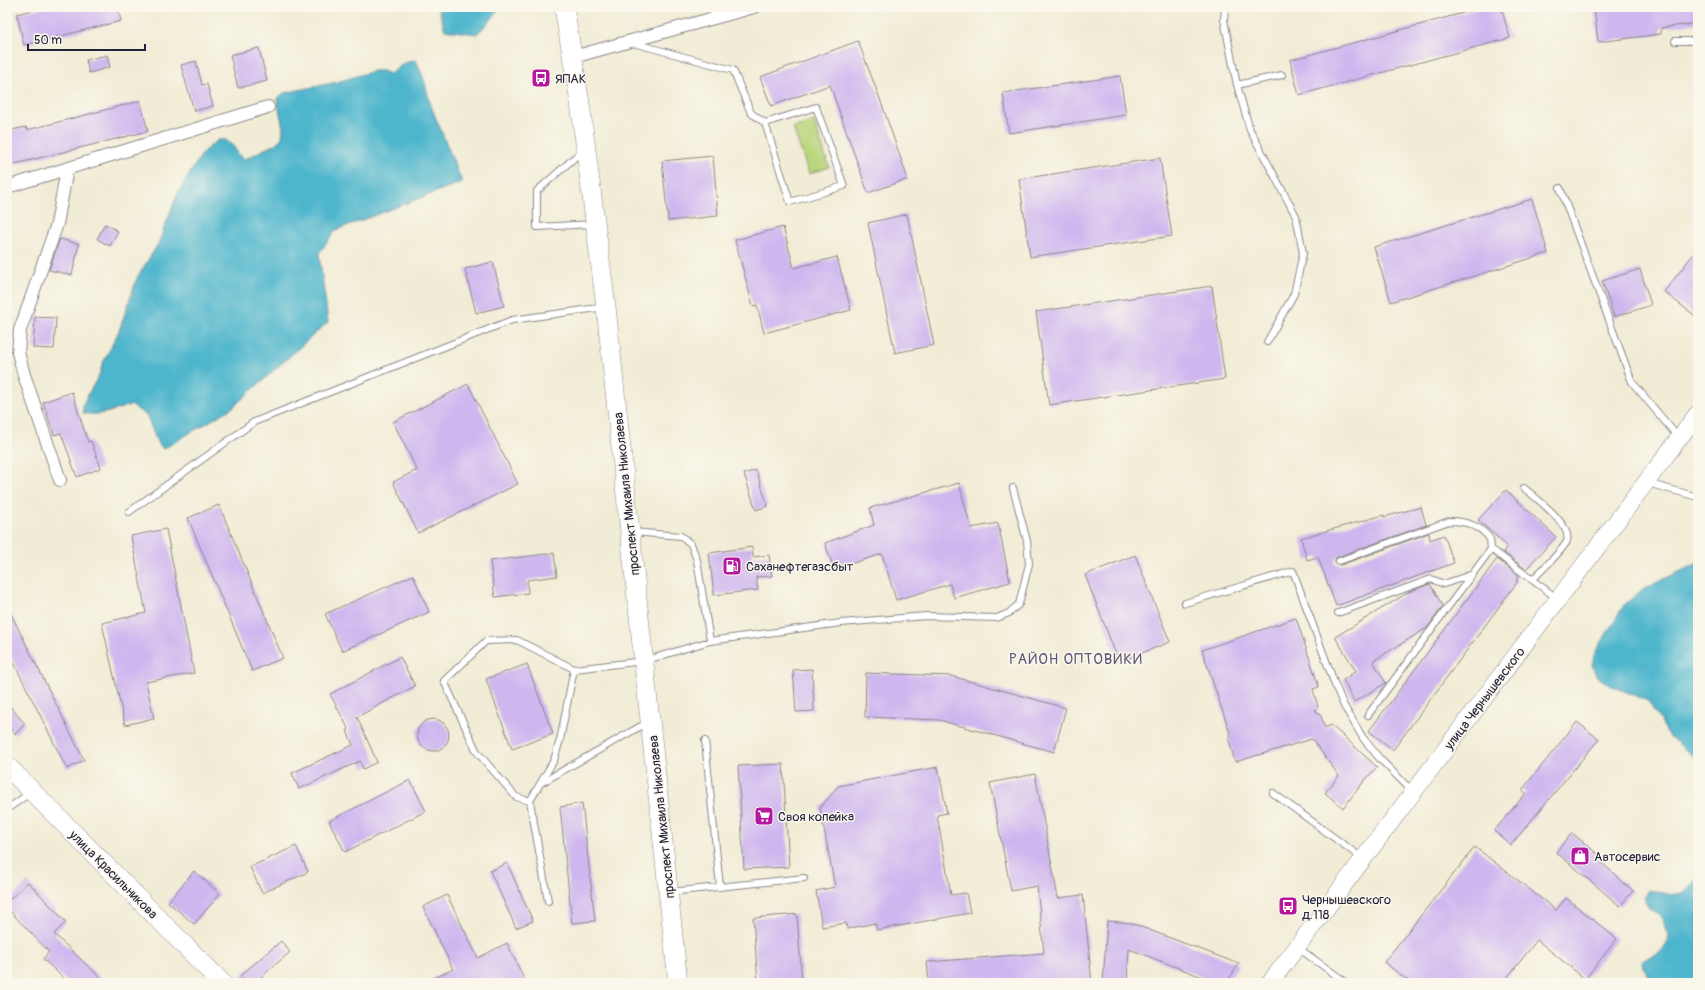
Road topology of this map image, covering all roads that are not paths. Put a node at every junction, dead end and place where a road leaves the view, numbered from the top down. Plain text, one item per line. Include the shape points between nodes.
1 (564, 7) edge
2 (754, 7) edge
3 (1225, 7) edge
4 (1675, 41) dead end
5 (1698, 41) edge
6 (630, 42) junction
7 (573, 57) junction
8 (1282, 75) dead end
9 (1237, 85) junction
10 (268, 107) dead end
11 (765, 123) junction
12 (586, 147) junction
13 (66, 169) junction
14 (7, 187) edge
15 (1560, 188) dead end
16 (596, 224) junction
17 (606, 307) junction
18 (1267, 342) dead end
19 (1698, 413) edge
20 (1679, 438) junction
21 (60, 480) dead end
22 (1646, 483) junction
23 (1013, 488) dead end
24 (1524, 488) dead end
25 (1698, 497) edge
26 (129, 512) dead end
27 (630, 532) junction
28 (1491, 549) junction
29 (1339, 562) dead end
30 (1473, 574) junction
31 (1532, 580) junction
32 (1558, 599) junction
33 (1185, 603) dead end
34 (1338, 613) dead end
35 (710, 641) junction
36 (644, 661) junction
37 (574, 669) junction
38 (1368, 715) dead end
39 (650, 720) junction
40 (705, 740) dead end
41 (7, 766) edge
42 (540, 784) junction
43 (33, 792) junction
44 (1414, 792) junction
45 (1273, 793) dead end
46 (530, 801) junction
47 (7, 809) edge
48 (1363, 859) junction
49 (804, 878) dead end
50 (720, 887) junction
51 (669, 893) junction
52 (548, 901) dead end
53 (1297, 947) junction
54 (222, 983) edge
55 (678, 983) edge
56 (1270, 983) edge
57 (1347, 983) edge

1 - 7 main road, проспект Михаила Николаева
2 - 6 street
3 - 9 lane via 1224,20
4 - 5 lane
6 - 7 street
6 - 11 lane via 733,70 751,113
7 - 12 main road, проспект Михаила Николаева
8 - 9 lane
9 - 18 lane via 1250,130 1296,216 1304,254 1294,294
10 - 13 street
11 - 11 lane via 816,107 844,186 790,202
12 - 16 main road, проспект Михаила Николаева
12 - 16 lane via 537,191 537,227
13 - 14 street
13 - 21 street via 57,224 20,330 18,352
15 - 20 lane via 1632,382
16 - 17 main road, проспект Михаила Николаева
17 - 26 lane via 512,320 254,422
17 - 27 main road, проспект Михаила Николаева
19 - 20 main road, улица Чернышевского
20 - 22 main road, улица Чернышевского
22 - 25 lane
22 - 32 main road, улица Чернышевского
23 - 35 lane via 1027,541 1029,564 1019,604 1009,613 997,618 926,616 841,623
24 - 31 lane via 1564,524 1568,535 1565,545
27 - 35 lane via 681,536 691,544 697,560
27 - 36 main road, проспект Михаила Николаева
28 - 29 lane via 1490,539 1477,528 1464,522 1449,522
28 - 30 lane
28 - 31 lane
30 - 34 lane via 1444,584 1431,580
30 - 38 lane
31 - 32 lane
32 - 44 main road, улица Чернышевского
33 - 44 lane via 1293,571 1344,706 1380,760
35 - 36 lane
36 - 37 lane
36 - 39 main road, проспект Михаила Николаева
37 - 42 lane via 560,740 554,760
37 - 46 lane via 517,640 486,641 444,681 477,752 516,797
39 - 42 lane
39 - 51 main road, проспект Михаила Николаева
40 - 50 lane
41 - 43 main road, улица Красильникова
42 - 46 lane
43 - 47 lane
43 - 54 main road, улица Красильникова
44 - 48 main road, улица Чернышевского
45 - 48 lane
46 - 52 lane
48 - 53 main road, улица Чернышевского
49 - 50 lane
50 - 51 lane
51 - 55 main road, проспект Михаила Николаева
53 - 56 main road, улица Чернышевского
53 - 57 lane

